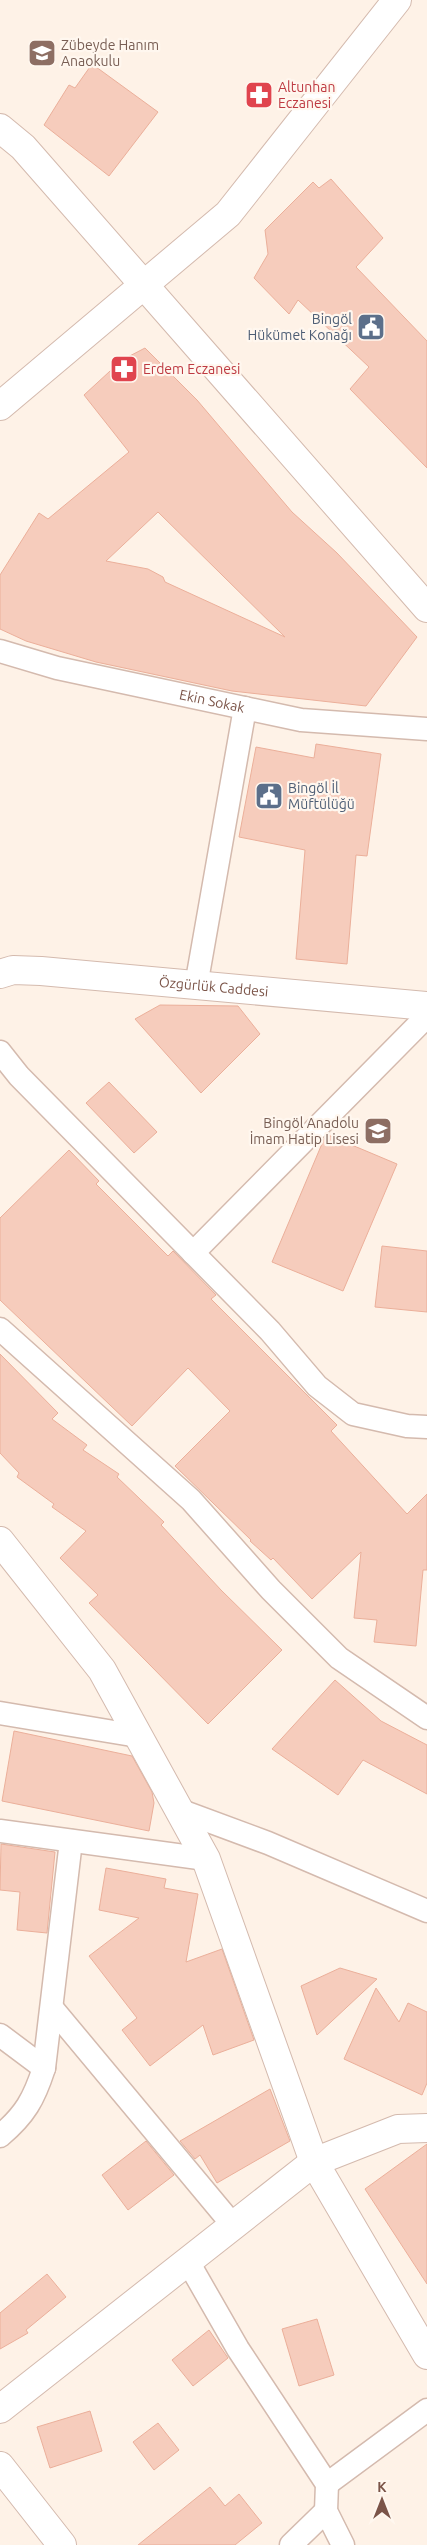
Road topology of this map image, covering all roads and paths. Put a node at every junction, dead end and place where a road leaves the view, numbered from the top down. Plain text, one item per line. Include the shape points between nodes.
1 (397, 0) edge
2 (0, 128) edge
3 (145, 284) junction
4 (0, 406) edge
5 (427, 608) edge
6 (0, 651) edge
7 (245, 708) junction
8 (427, 729) edge
9 (0, 974) edge
10 (196, 986) junction
11 (427, 1006) edge
12 (427, 1016) edge
13 (0, 1052) edge
14 (193, 1253) junction
15 (0, 1329) edge
16 (427, 1427) edge
17 (0, 1541) edge
18 (0, 1713) edge
19 (427, 1718) edge
20 (138, 1736) junction
21 (179, 1810) junction
22 (0, 1831) edge
23 (71, 1841) junction
24 (206, 1859) junction
25 (427, 1911) edge
26 (52, 2008) junction
27 (0, 2035) edge
28 (44, 2068) junction
29 (427, 2128) edge
30 (0, 2136) edge
31 (314, 2162) junction
32 (232, 2224) junction
33 (187, 2260) junction
34 (427, 2356) edge
35 (0, 2409) edge
36 (427, 2410) edge
37 (0, 2466) edge
38 (327, 2484) junction
39 (326, 2511) junction
40 (62, 2545) edge
41 (291, 2545) edge
42 (343, 2545) edge

1 - 3 street via 228,214
2 - 3 street via 23,147
3 - 4 street
3 - 5 street
6 - 7 street, Ekin Sokak via 57,668
7 - 8 street, Ekin Sokak via 301,720
7 - 10 street
9 - 10 street, Özgürlük Caddesi via 13,970 41,971
10 - 11 street, Özgürlük Caddesi
12 - 14 street
13 - 14 street via 19,1076
14 - 16 street via 270,1331 317,1386 353,1414
15 - 19 street via 191,1500 339,1658
17 - 20 street via 102,1670
18 - 20 street
20 - 21 street
21 - 24 street
21 - 25 street via 268,1843
22 - 23 street
23 - 24 street
23 - 26 street
24 - 31 street
26 - 28 street
26 - 32 street
27 - 28 street
28 - 30 street via 36,2091 19,2120
29 - 31 street via 398,2129
31 - 32 street
31 - 34 street
32 - 33 street
33 - 35 street
33 - 38 street via 238,2349
36 - 38 street
37 - 40 street
38 - 39 street
39 - 41 street
39 - 42 street

